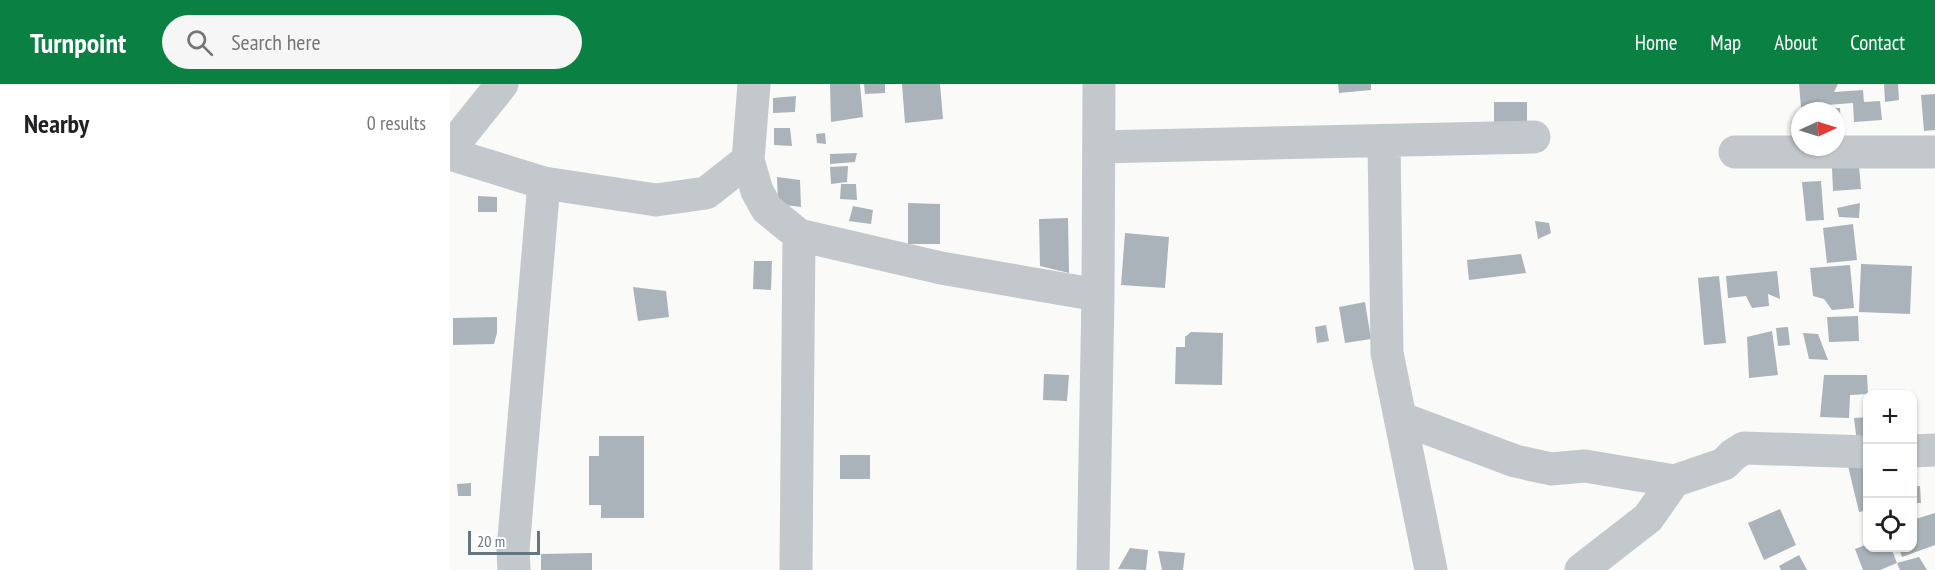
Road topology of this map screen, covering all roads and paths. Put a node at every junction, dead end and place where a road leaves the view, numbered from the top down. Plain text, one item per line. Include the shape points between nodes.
1 (502, 84) edge
2 (754, 84) edge
3 (1100, 84) edge
4 (1534, 137) dead end
5 (1384, 141) junction
6 (1099, 147) junction
7 (450, 148) edge
8 (1735, 152) dead end
9 (1935, 152) edge
10 (450, 154) edge
11 (748, 160) junction
12 (544, 183) junction
13 (799, 235) junction
14 (1098, 295) junction
15 (1400, 418) junction
16 (1935, 450) edge
17 (1917, 451) edge
18 (1863, 452) edge
19 (1674, 482) junction
20 (514, 570) edge
21 (796, 570) edge
22 (1093, 570) edge
23 (1431, 570) edge
24 (1581, 570) edge

1 - 7 street
2 - 11 street
3 - 6 street
4 - 5 street
5 - 6 street
5 - 15 street via 1387,353
6 - 14 street
8 - 9 street
10 - 12 street
11 - 12 street via 705,193 656,200
11 - 13 street via 767,209
12 - 20 street
13 - 14 street via 941,268
13 - 21 street
14 - 22 street
15 - 19 street via 1515,461 1551,469 1585,466
15 - 23 street
16 - 17 street
18 - 19 street via 1744,448 1724,464
19 - 24 street via 1648,518

